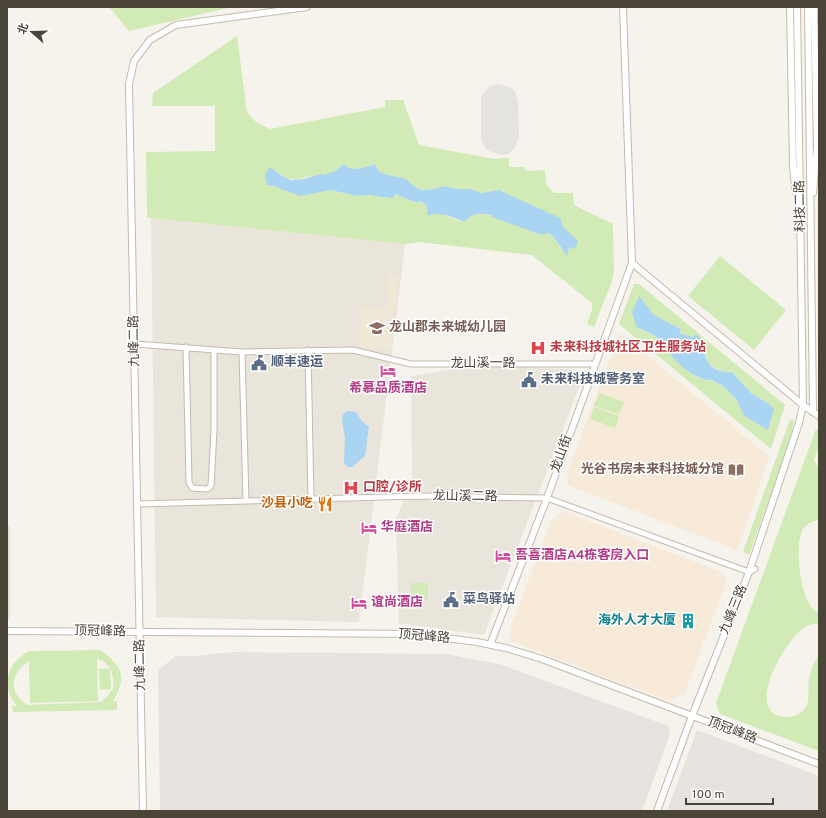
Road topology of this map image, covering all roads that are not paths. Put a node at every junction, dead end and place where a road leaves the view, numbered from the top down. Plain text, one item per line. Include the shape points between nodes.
1 (308, 7) edge
2 (623, 7) edge
3 (790, 7) edge
4 (797, 7) edge
5 (808, 7) edge
6 (814, 7) edge
7 (800, 210) junction
8 (810, 210) junction
9 (632, 263) junction
10 (135, 344) junction
11 (186, 348) junction
12 (214, 350) junction
13 (308, 350) junction
14 (242, 352) junction
15 (595, 364) junction
16 (803, 405) junction
17 (812, 412) junction
18 (819, 416) edge
19 (547, 498) junction
20 (311, 499) junction
21 (246, 501) junction
22 (138, 504) junction
23 (752, 571) junction
24 (7, 632) edge
25 (141, 633) junction
26 (490, 645) junction
27 (692, 716) junction
28 (819, 764) edge
29 (143, 811) edge
30 (657, 811) edge

1 - 10 street, 九峰二路 via 176,25 150,40 134,61 130,84
2 - 9 street
3 - 7 street via 793,166
4 - 7 street, 科技二路
5 - 8 street, 科技二路
6 - 8 street via 816,162
7 - 16 street, 科技二路
8 - 17 street, 科技二路
9 - 15 street, 龙山街
9 - 16 street
10 - 11 street, 龙山溪一路
10 - 22 street, 九峰二路
11 - 12 street, 龙山溪一路
11 - 12 street via 189,482 192,488 207,489 211,486
12 - 14 street, 龙山溪一路
13 - 14 street, 龙山溪一路
13 - 15 street, 龙山溪一路 via 353,350 411,364
13 - 20 street
14 - 21 street
15 - 19 street, 龙山街
16 - 17 street
16 - 23 street, 九峰三路
17 - 18 street
19 - 20 street, 龙山溪二路 via 418,496
19 - 23 street, 龙山溪二路
19 - 26 street, 龙山街
20 - 21 street, 龙山溪二路
21 - 22 street, 龙山溪二路
22 - 25 street, 九峰二路
23 - 27 street, 九峰三路
24 - 25 street, 顶冠峰路
25 - 26 street, 顶冠峰路 via 416,634
25 - 29 street, 九峰二路
26 - 27 street, 顶冠峰路 via 542,659
27 - 28 street, 顶冠峰路
27 - 30 street, 九峰三路

